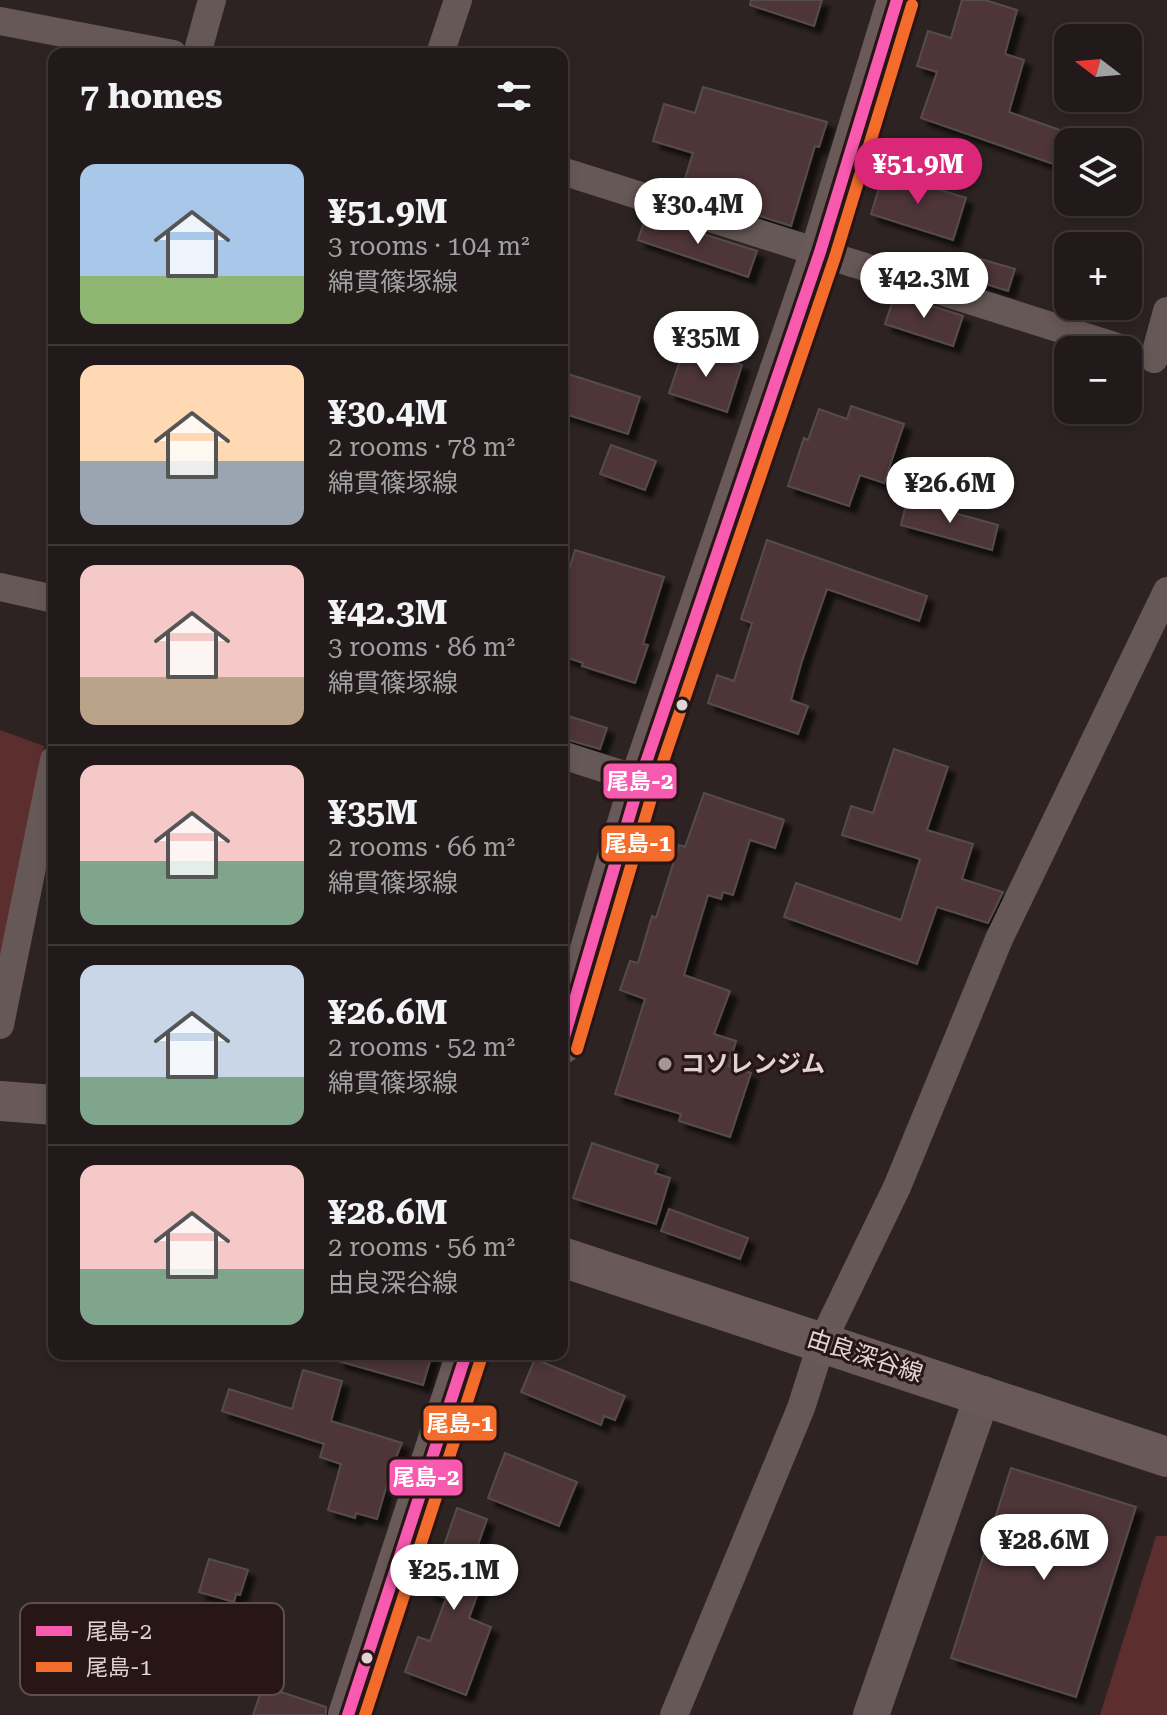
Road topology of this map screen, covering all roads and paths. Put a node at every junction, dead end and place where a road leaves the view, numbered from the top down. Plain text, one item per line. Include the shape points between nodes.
1 (212, 0) edge
2 (458, 0) edge
3 (897, 0) edge
4 (0, 21) edge
5 (142, 48) edge
6 (199, 48) edge
7 (442, 48) edge
8 (568, 173) edge
9 (820, 252) junction
10 (1167, 311) edge
11 (1144, 355) edge
12 (0, 587) edge
13 (1167, 591) edge
14 (48, 598) edge
15 (568, 757) edge
16 (640, 780) junction
17 (48, 789) edge
18 (568, 1024) edge
19 (0, 1025) edge
20 (0, 1101) edge
21 (48, 1105) edge
22 (568, 1259) edge
23 (822, 1342) junction
24 (464, 1360) edge
25 (983, 1394) junction
26 (1167, 1457) edge
27 (348, 1715) edge
28 (674, 1715) edge
29 (871, 1715) edge

1 - 6 street
2 - 7 street
3 - 9 main road
4 - 5 street
8 - 9 street
9 - 11 street
9 - 16 main road
10 - 11 street
12 - 14 street
13 - 23 street via 999,939 897,1187
15 - 16 street
16 - 18 main road
17 - 19 street
20 - 21 main road
22 - 23 main road, 由良深谷線
23 - 25 main road, 由良深谷線
23 - 28 street via 801,1408
24 - 27 main road
25 - 26 main road, 由良深谷線
25 - 29 street

